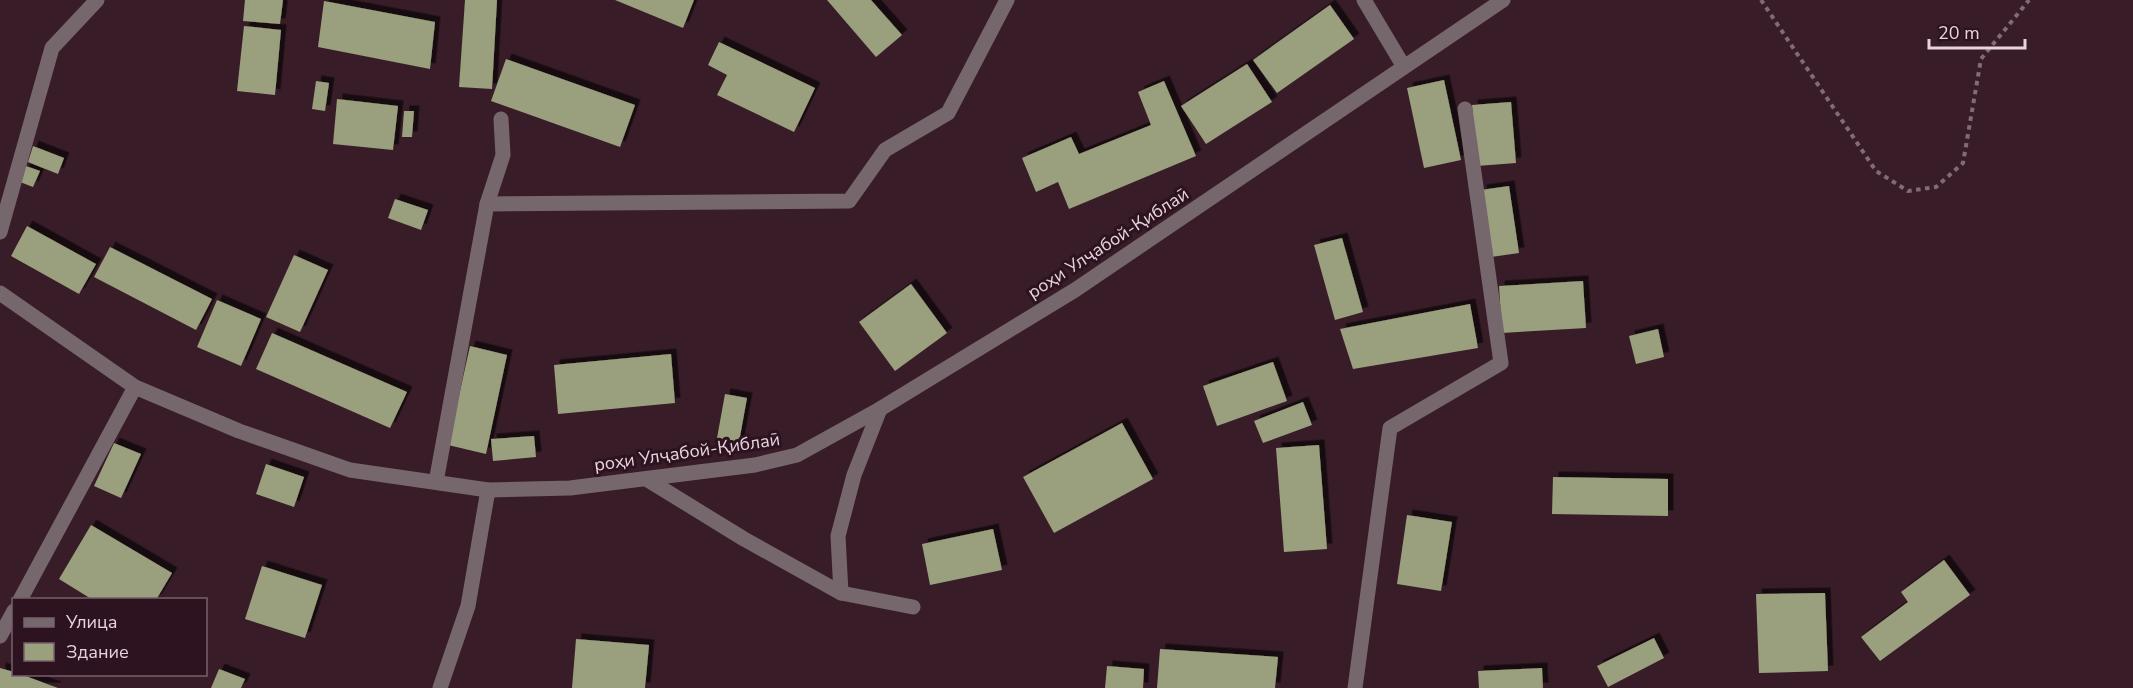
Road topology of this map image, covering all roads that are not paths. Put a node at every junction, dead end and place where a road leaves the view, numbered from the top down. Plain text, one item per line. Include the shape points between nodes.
1 (97, 0) edge
2 (1007, 0) edge
3 (1364, 0) edge
4 (1503, 0) edge
5 (1404, 67) junction
6 (1466, 109) dead end
7 (501, 119) dead end
8 (487, 204) junction
9 (0, 232) edge
10 (0, 293) edge
11 (135, 387) junction
12 (880, 409) junction
13 (648, 480) junction
14 (436, 482) junction
15 (488, 490) junction
16 (841, 593) junction
17 (21, 598) edge
18 (913, 607) dead end
19 (12, 615) edge
20 (0, 636) edge
21 (440, 688) edge
22 (1355, 688) edge

1 - 9 street via 52,48
2 - 8 street via 948,113 885,150 849,201
3 - 5 street
4 - 5 street, роҳи Улҷабой-Қиблаӣ
5 - 12 street, роҳи Улҷабой-Қиблаӣ via 1076,290
6 - 22 street via 1501,363 1390,428
7 - 8 street via 503,155
8 - 14 street
10 - 11 street, роҳи Улҷабой-Қиблаӣ
11 - 14 street, роҳи Улҷабой-Қиблаӣ via 350,470
11 - 17 street
12 - 13 street, роҳи Улҷабой-Қиблаӣ via 797,455
12 - 16 street via 854,475 838,536
13 - 15 street, роҳи Улҷабой-Қиблаӣ via 570,488
13 - 16 street
14 - 15 street, роҳи Улҷабой-Қиблаӣ
15 - 21 street via 468,606
16 - 18 street
19 - 20 street

